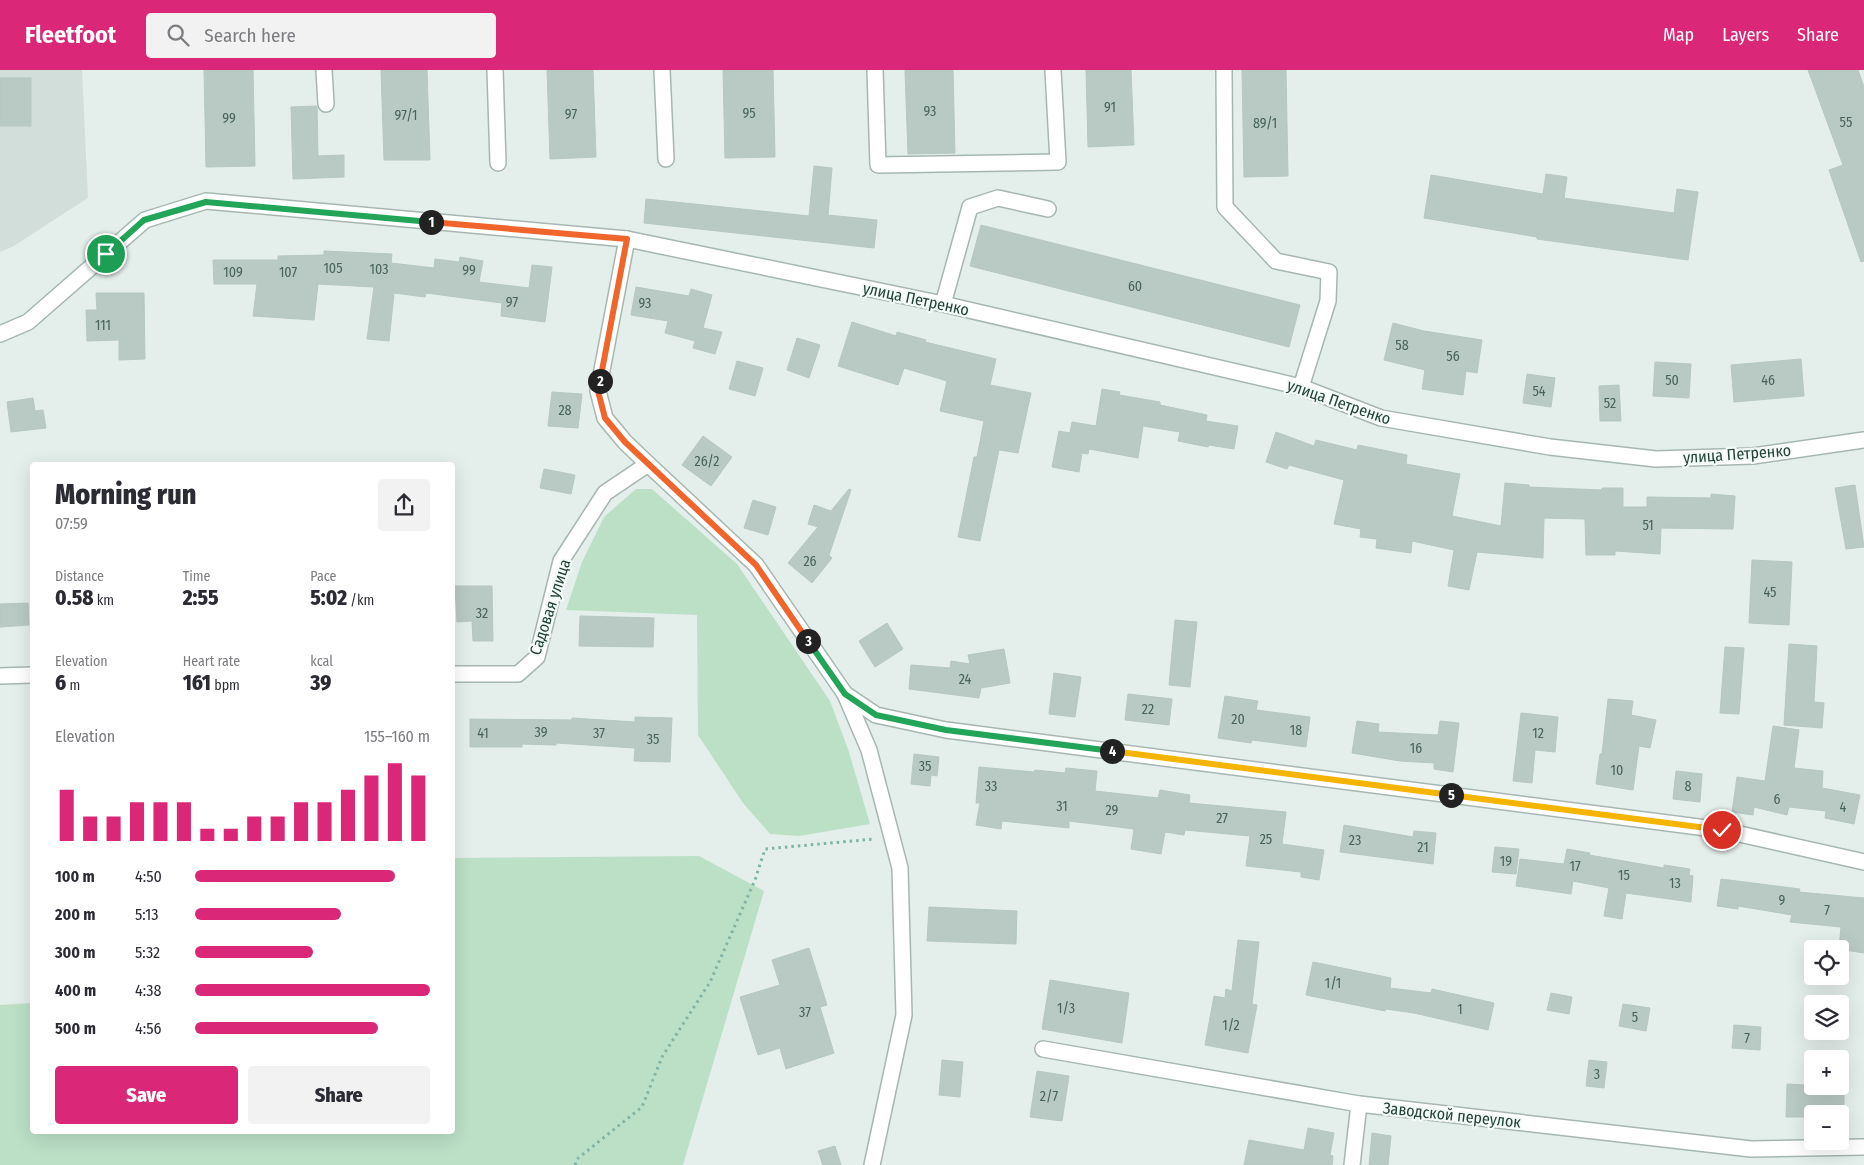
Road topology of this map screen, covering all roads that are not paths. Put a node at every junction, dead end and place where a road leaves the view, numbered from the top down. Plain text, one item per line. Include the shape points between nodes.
1 (324, 70) edge
2 (495, 70) edge
3 (662, 70) edge
4 (875, 70) edge
5 (1053, 70) edge
6 (1224, 70) edge
7 (326, 104) dead end
8 (666, 159) dead end
9 (498, 163) dead end
10 (1048, 209) dead end
11 (627, 239) junction
12 (943, 304) junction
13 (0, 334) edge
14 (1302, 387) junction
15 (1864, 440) edge
16 (648, 464) junction
17 (455, 674) edge
18 (0, 676) edge
19 (30, 676) edge
20 (845, 694) junction
21 (1864, 862) edge
22 (1043, 1049) dead end
23 (1359, 1104) junction
24 (1864, 1147) edge
25 (872, 1165) edge
26 (1352, 1165) edge

1 - 7 street
2 - 9 street
3 - 8 street
4 - 5 street via 878,165 1058,162
6 - 14 street via 1225,207 1276,260 1329,272 1328,301
10 - 12 street via 998,198 970,207
11 - 12 street, улица Петренко
11 - 13 street, улица Петренко via 206,202 144,220 28,322
11 - 16 street via 598,391 605,418
12 - 14 street, улица Петренко
14 - 15 street, улица Петренко via 1381,418 1550,446 1656,459 1753,456
16 - 17 street, Садовая улица via 605,493 561,562 537,657 518,674
16 - 20 street via 756,565
18 - 19 street
20 - 21 street via 876,715 946,730 1722,830
20 - 25 street via 869,750 900,868 904,1015
22 - 23 street, Заводской переулок
23 - 24 street, Заводской переулок via 1752,1149
23 - 26 street

